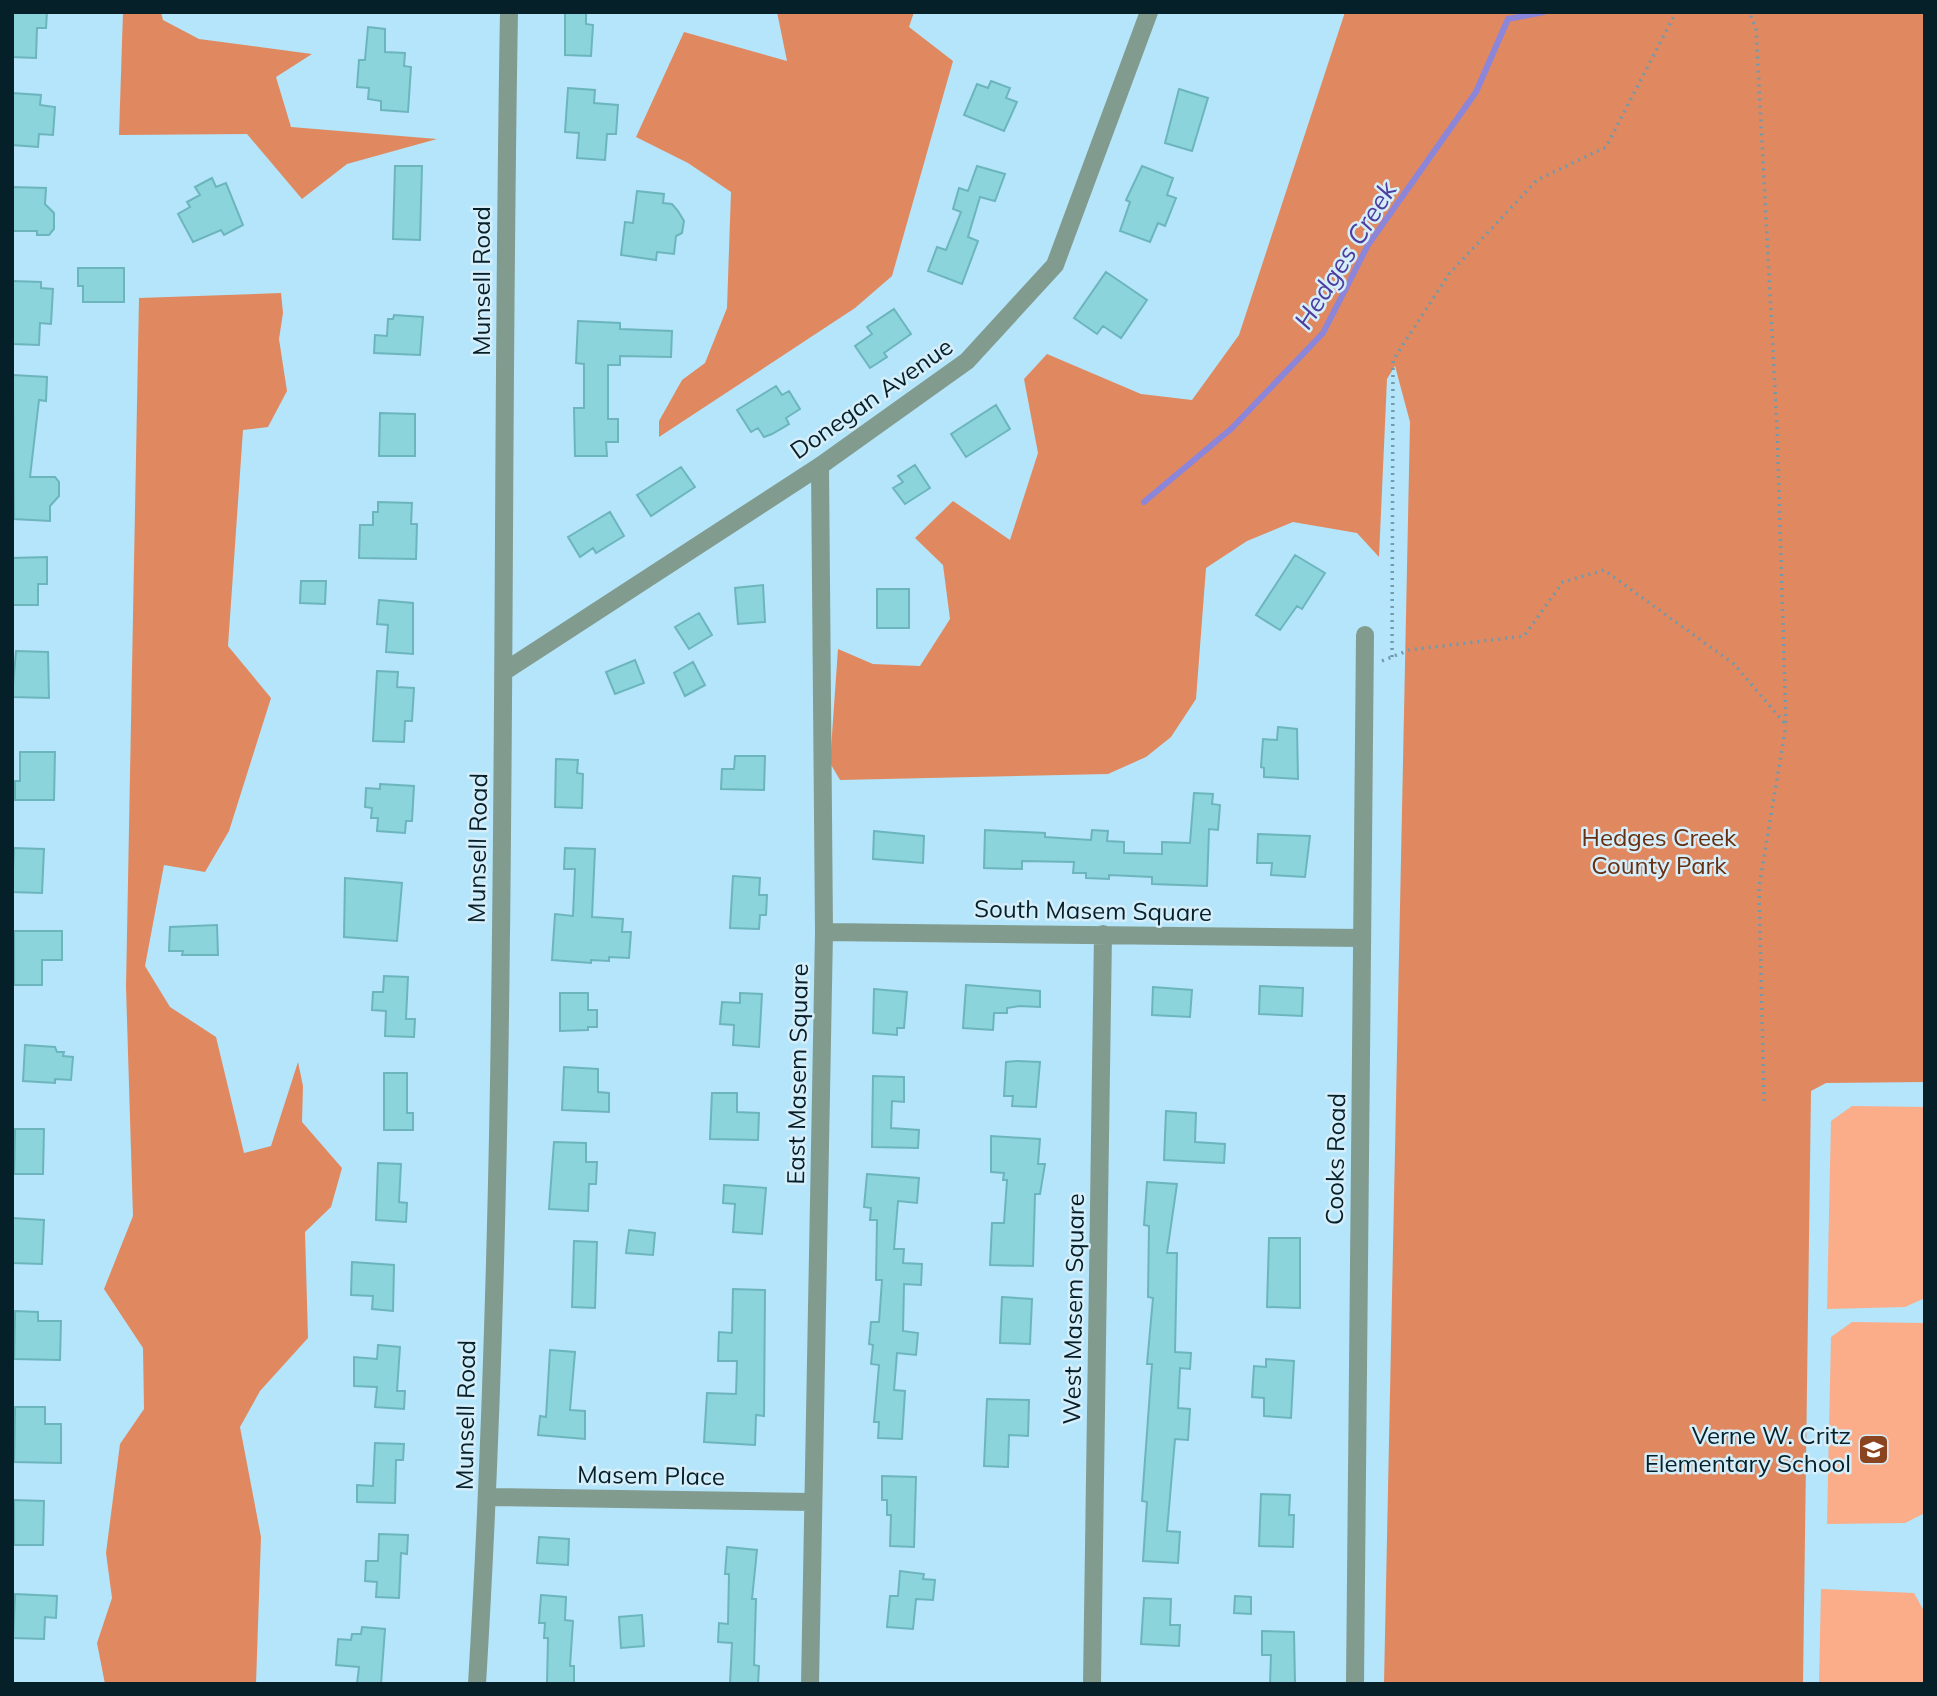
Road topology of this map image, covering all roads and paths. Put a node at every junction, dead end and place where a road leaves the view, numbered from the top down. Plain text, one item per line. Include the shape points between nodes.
1 (509, 12) edge
2 (1149, 12) edge
3 (1676, 12) edge
4 (1749, 12) edge
5 (820, 466) junction
6 (1365, 635) dead end
7 (1392, 657) junction
8 (1365, 668) junction
9 (505, 671) junction
10 (1786, 725) junction
11 (824, 932) junction
12 (1103, 934) junction
13 (1362, 938) junction
14 (1764, 1101) dead end
15 (488, 1497) junction
16 (812, 1503) junction
17 (477, 1684) edge
18 (810, 1684) edge
19 (1092, 1684) edge
20 (1355, 1684) edge

1 - 9 street, Munsell Road
2 - 5 street, Donegan Avenue via 1055,265 967,362
3 - 7 path via 1606,147 1537,180 1449,274 1393,360
4 - 10 path via 1756,28 1775,386
5 - 9 street, Donegan Avenue
5 - 11 street, East Masem Square
6 - 8 street, Cooks Road
7 - 8 path
7 - 10 path via 1409,650 1524,636 1563,582 1604,570 1734,664
8 - 13 street, Cooks Road
9 - 15 street, Munsell Road
10 - 14 path via 1759,887
11 - 12 street, South Masem Square
11 - 16 street, East Masem Square
12 - 13 street, South Masem Square
12 - 19 street, West Masem Square
13 - 20 street, Cooks Road
15 - 16 street, Masem Place
15 - 17 street, Munsell Road
16 - 18 street, East Masem Square

